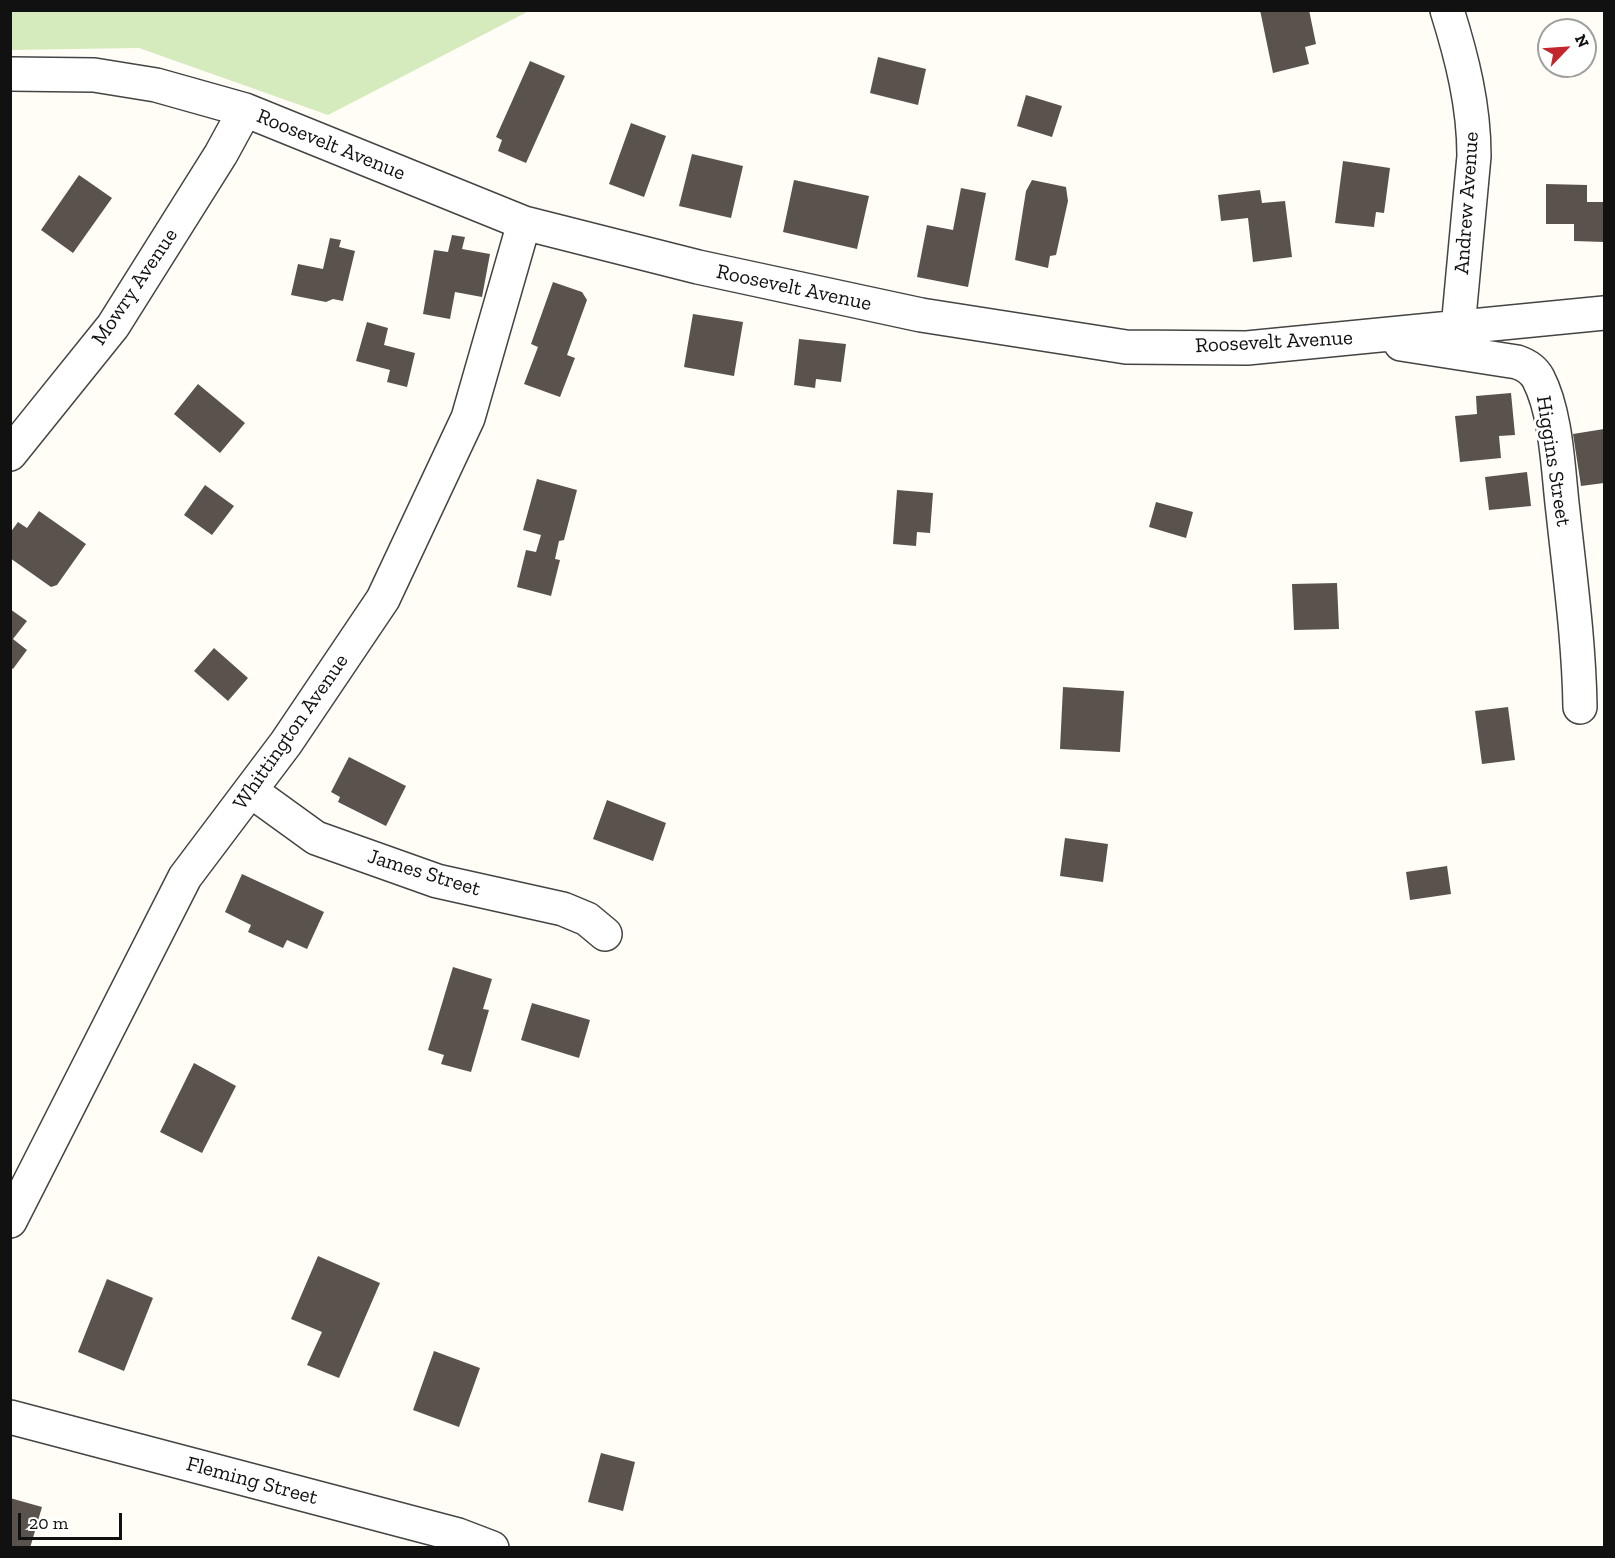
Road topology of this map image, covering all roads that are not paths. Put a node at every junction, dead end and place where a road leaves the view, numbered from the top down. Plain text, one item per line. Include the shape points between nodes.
1 (1447, 10) edge
2 (10, 74) edge
3 (244, 110) junction
4 (524, 223) junction
5 (1605, 313) edge
6 (1458, 328) junction
7 (1385, 334) junction
8 (10, 454) edge
9 (1580, 707) dead end
10 (251, 791) junction
11 (605, 934) dead end
12 (10, 1221) edge
13 (10, 1417) edge
14 (492, 1548) edge

1 - 6 street, Andrew Avenue via 1465,74 1474,129
2 - 3 street, Roosevelt Avenue via 63,73 126,79
3 - 4 street, Roosevelt Avenue
3 - 8 street, Mowry Avenue via 221,154 113,326
4 - 7 street, Roosevelt Avenue via 698,267 921,315 1126,347 1247,348
4 - 10 street, Whittington Avenue via 468,418 383,599
5 - 6 street, Roosevelt Avenue
6 - 7 street, Roosevelt Avenue
7 - 9 street, Higgins Street via 1416,349 1517,362 1537,376 1549,414 1558,472 1579,661
10 - 11 street, James Street via 316,838 437,880 563,909 587,919
10 - 12 street, Whittington Avenue via 185,877
13 - 14 street, Fleming Street via 458,1535

